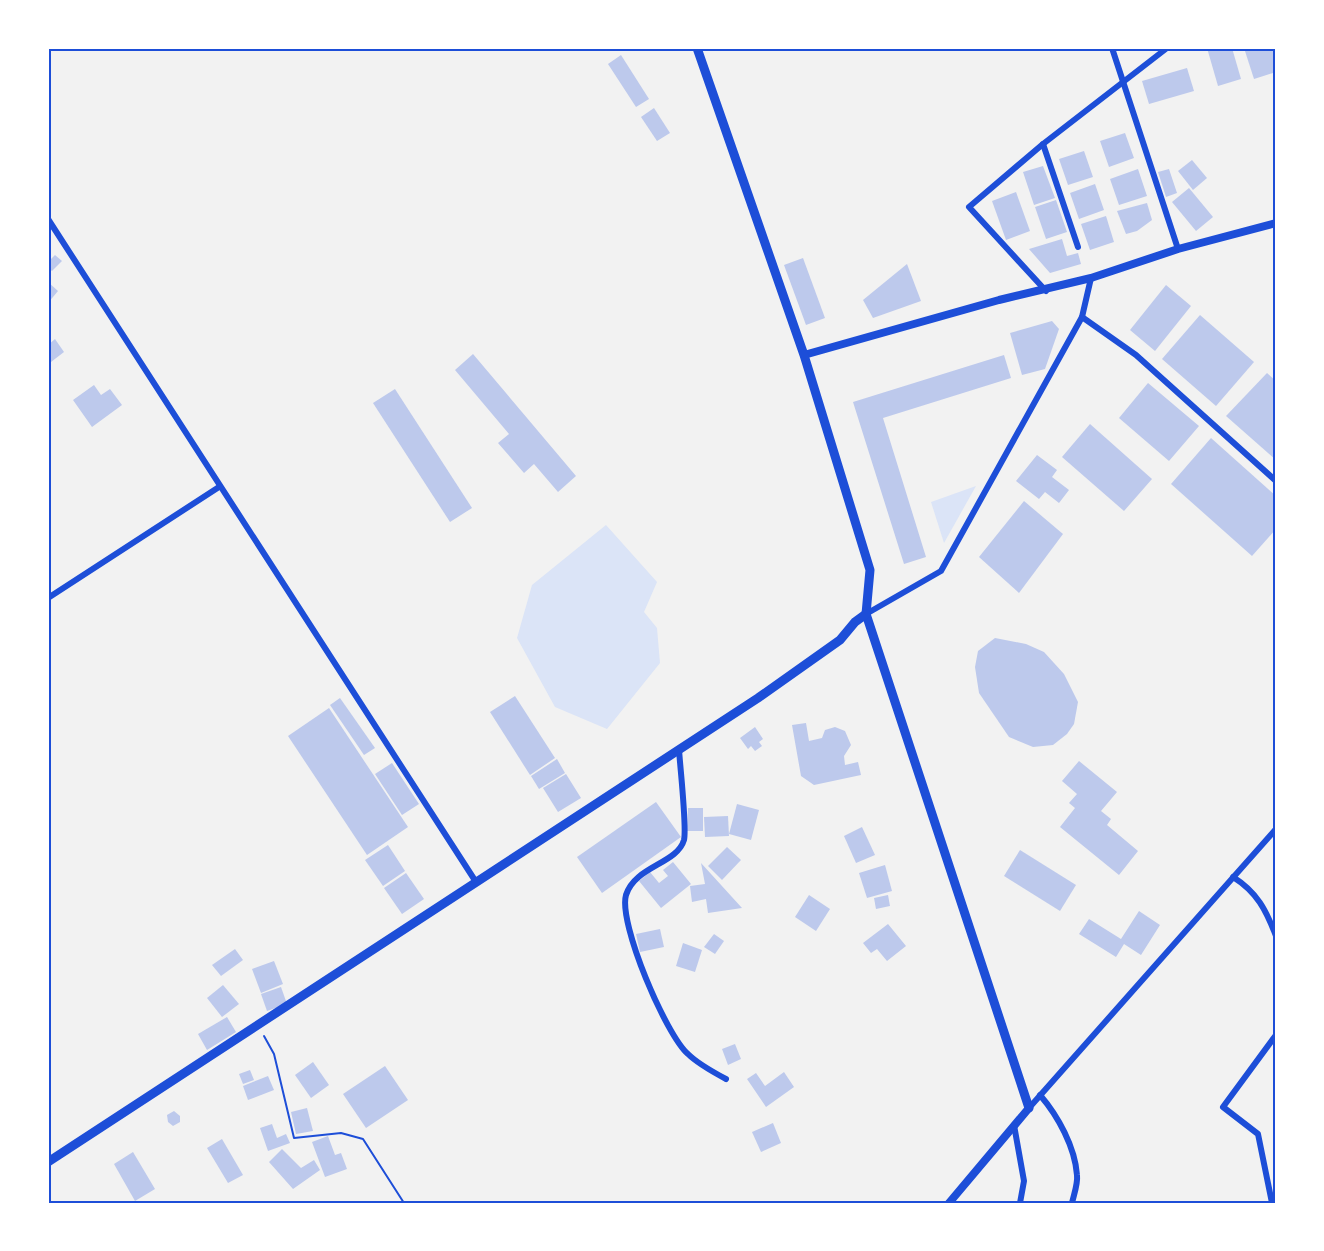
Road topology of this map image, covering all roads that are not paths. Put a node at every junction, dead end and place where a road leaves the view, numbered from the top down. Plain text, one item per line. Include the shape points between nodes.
1 (697, 48) edge
2 (1112, 48) edge
3 (1167, 48) edge
4 (1123, 84) junction
5 (1043, 144) junction
6 (48, 219) edge
7 (1276, 223) edge
8 (1078, 247) dead end
9 (1178, 249) junction
10 (1091, 279) junction
11 (1046, 291) junction
12 (1082, 317) junction
13 (804, 355) junction
14 (1276, 481) edge
15 (219, 487) junction
16 (48, 598) edge
17 (866, 614) junction
18 (679, 749) junction
19 (1276, 829) edge
20 (1233, 877) junction
21 (476, 882) junction
22 (1276, 936) edge
23 (1276, 1035) edge
24 (726, 1079) dead end
25 (1040, 1095) junction
26 (1029, 1108) junction
27 (1014, 1125) junction
28 (48, 1162) edge
29 (949, 1203) edge
30 (1020, 1203) edge
31 (1072, 1203) edge
32 (1272, 1203) edge

1 - 13 main road
2 - 4 street
3 - 4 street
4 - 5 street
4 - 9 street
5 - 8 street
5 - 11 street via 969,207
6 - 15 street
7 - 9 street
9 - 10 street
10 - 11 street
10 - 12 street
11 - 13 street via 999,300
12 - 14 street via 1136,355
12 - 17 street via 941,571
13 - 17 main road via 870,570
15 - 16 street
15 - 21 street
17 - 18 main road via 840,640
17 - 26 main road
18 - 21 main road
18 - 24 street via 684,840 676,853 638,877 626,896 628,917 639,964 686,1054
19 - 20 street
20 - 22 street via 1264,906
20 - 25 street
21 - 28 main road
23 - 32 street via 1223,1107 1258,1134
25 - 26 street
25 - 31 street via 1062,1128 1072,1154 1077,1176
26 - 27 street
27 - 29 street
27 - 30 street via 1024,1181

